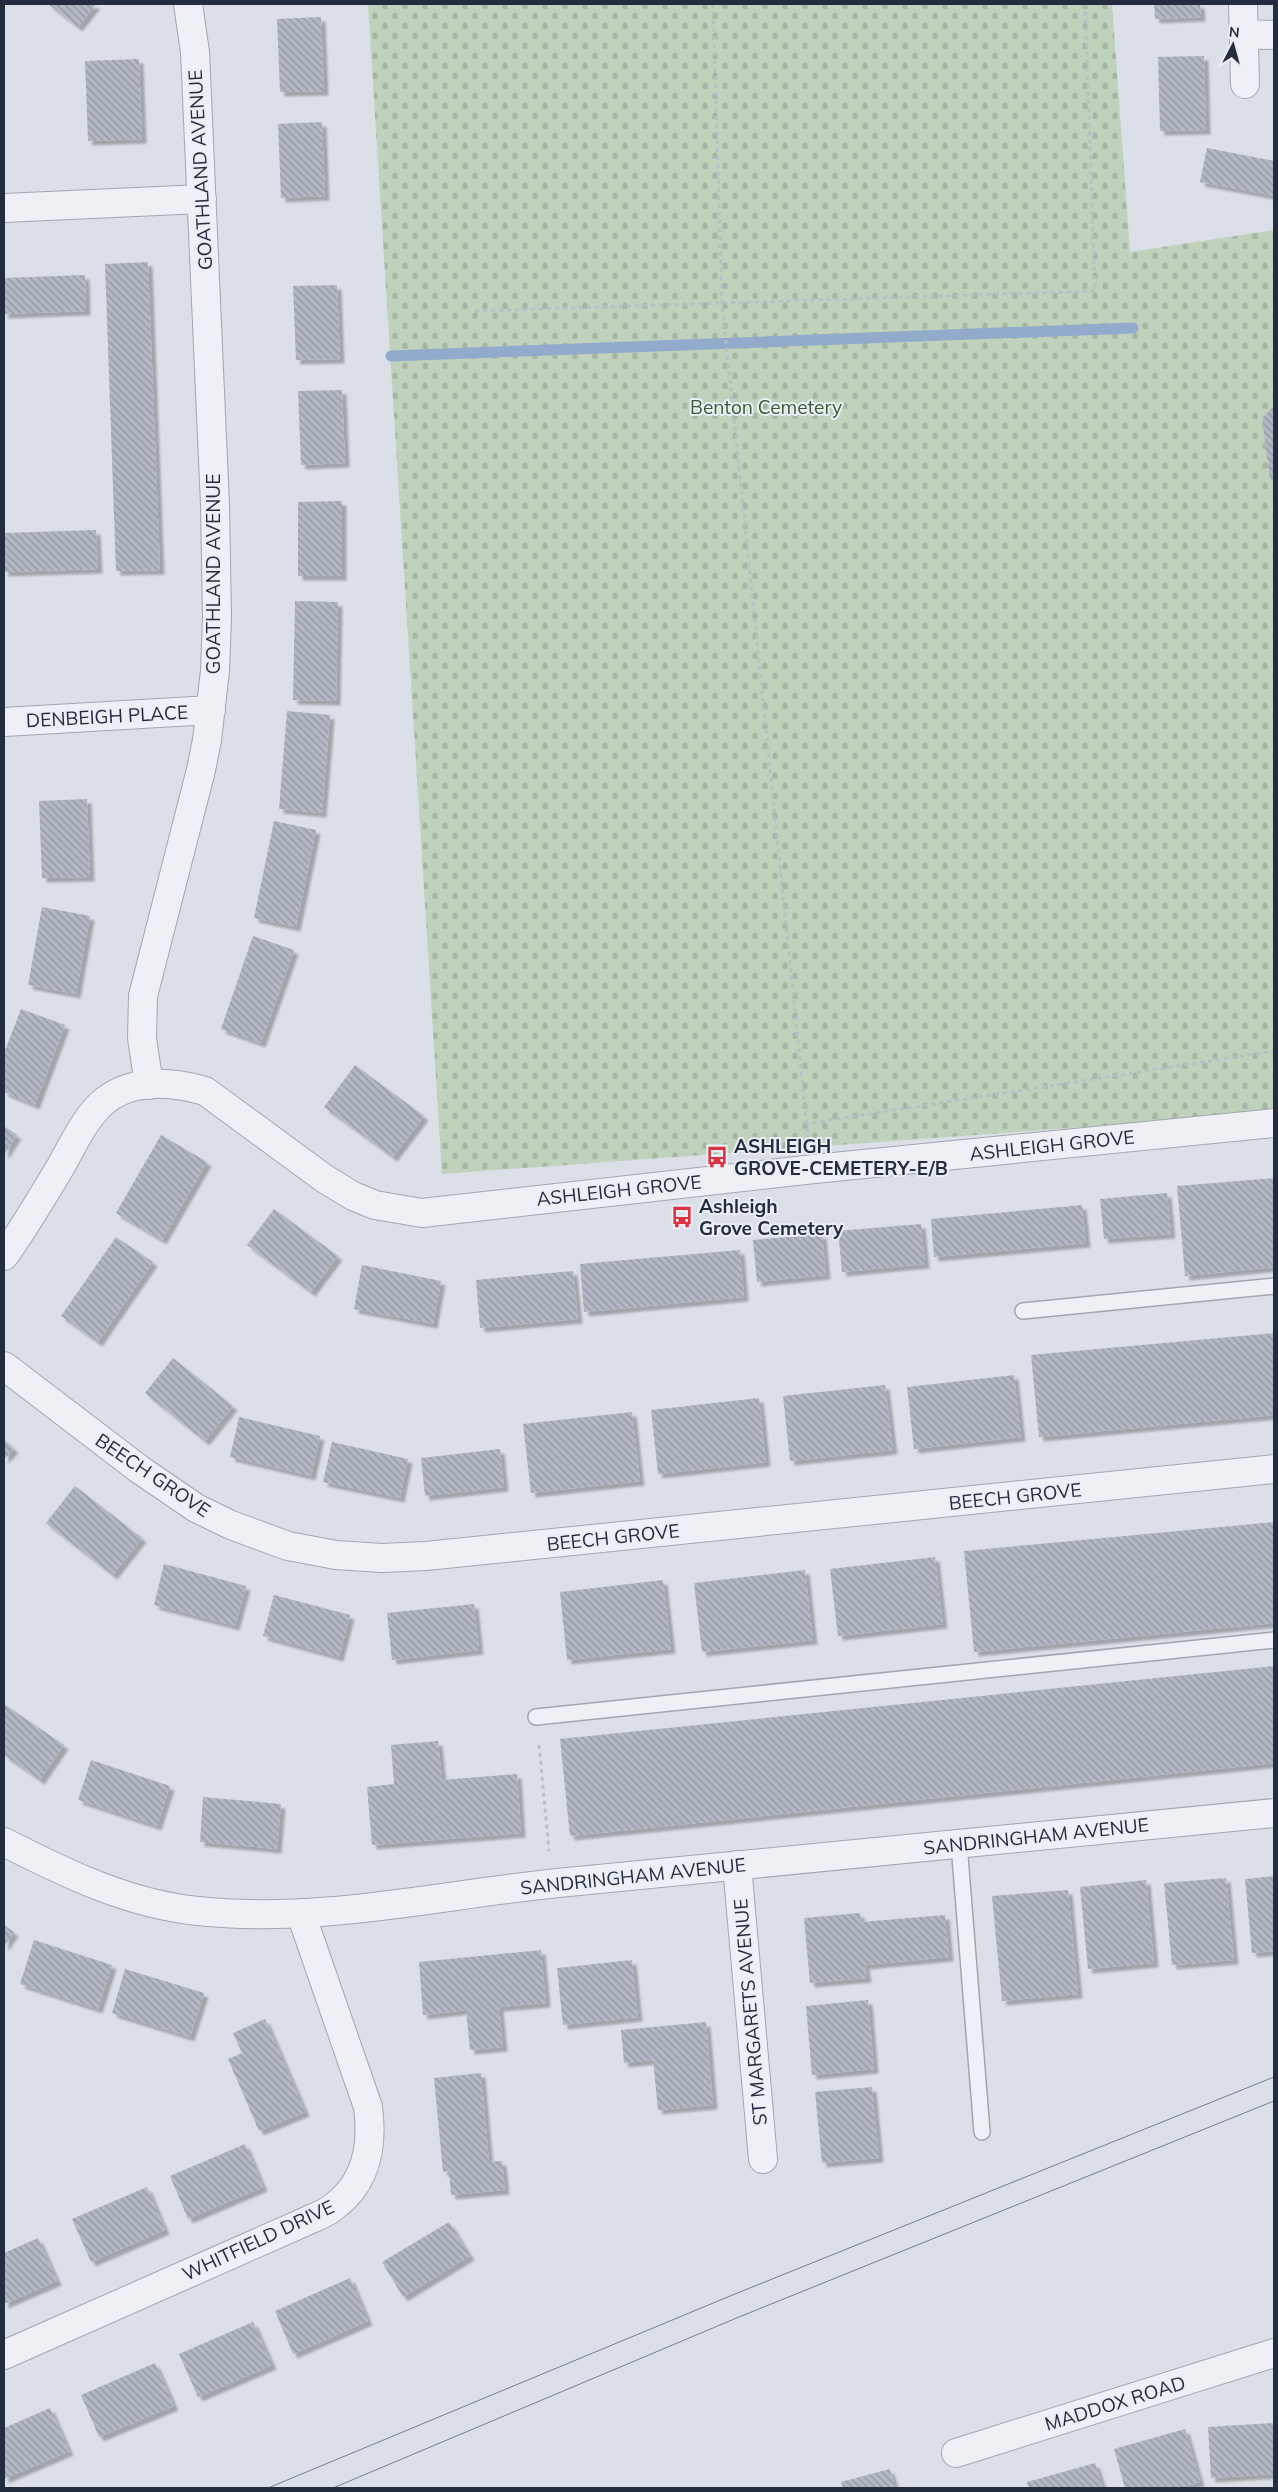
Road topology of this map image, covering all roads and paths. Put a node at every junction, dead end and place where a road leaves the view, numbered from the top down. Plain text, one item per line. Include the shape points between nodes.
1 (188, 4) edge
2 (713, 4) edge
3 (1085, 4) edge
4 (1242, 4) edge
5 (1244, 34) junction
6 (1274, 35) edge
7 (1246, 84) dead end
8 (202, 199) junction
9 (4, 208) edge
10 (722, 303) junction
11 (475, 311) dead end
12 (211, 710) junction
13 (4, 722) edge
14 (1274, 1051) edge
15 (149, 1085) junction
16 (1274, 1122) edge
17 (805, 1124) junction
18 (814, 1169) junction
19 (4, 1256) edge
20 (1274, 1286) edge
21 (1024, 1311) dead end
22 (4, 1366) edge
23 (1274, 1469) edge
24 (1274, 1640) edge
25 (536, 1717) joint
26 (1274, 1813) edge
27 (4, 1842) edge
28 (959, 1844) junction
29 (737, 1865) junction
30 (552, 1884) junction
31 (301, 1914) junction
32 (982, 2132) dead end
33 (763, 2159) dead end
34 (1274, 2354) edge
35 (4, 2355) edge
36 (956, 2453) dead end

1 - 8 street, GOATHLAND AVENUE via 195,52
2 - 10 path
3 - 10 path via 1095,291
4 - 5 street
5 - 6 street
5 - 7 street
8 - 9 street
8 - 12 street, GOATHLAND AVENUE via 217,565 216,653
10 - 11 path
10 - 17 path
12 - 13 street, DENBEIGH PLACE
12 - 15 street, GOATHLAND AVENUE via 201,770 143,996 142,1038
14 - 17 path
15 - 18 street, ASHLEIGH GROVE via 184,1084 205,1091 325,1179 353,1196 400,1211 448,1211
15 - 19 street via 116,1094 101,1105 86,1123
16 - 18 street, ASHLEIGH GROVE
17 - 18 path
20 - 21 lane
22 - 23 street, BEECH GROVE via 139,1469 196,1508 230,1525 288,1546 336,1555 426,1556
24 - 25 lane
25 - 30 path
26 - 28 street, SANDRINGHAM AVENUE
27 - 31 street, SANDRINGHAM AVENUE via 61,1871 131,1899 194,1911 248,1916
28 - 29 street, SANDRINGHAM AVENUE
28 - 32 lane
29 - 30 street, SANDRINGHAM AVENUE
29 - 33 street, ST MARGARETS AVENUE
30 - 31 street, SANDRINGHAM AVENUE
31 - 35 street, WHITFIELD DRIVE via 368,2107 371,2131 361,2177 336,2206 309,2220
34 - 36 street, MADDOX ROAD

